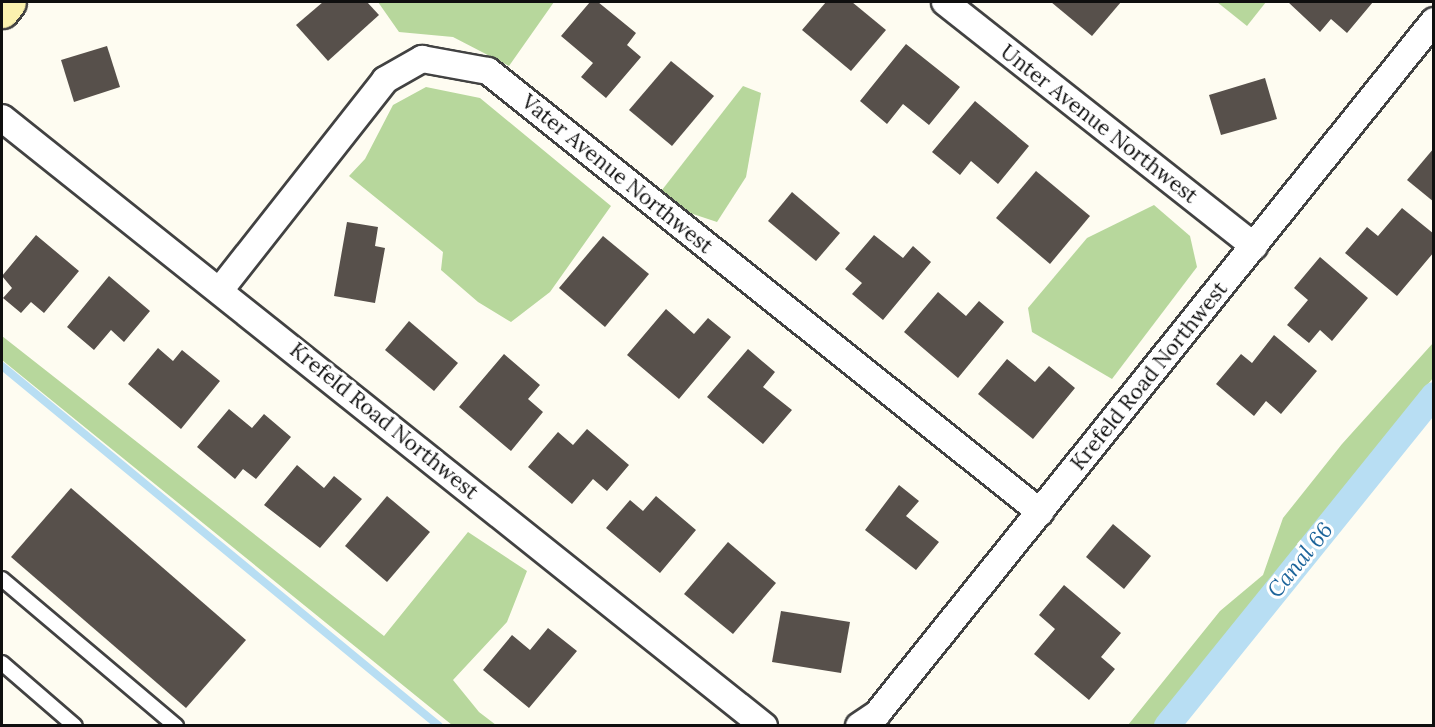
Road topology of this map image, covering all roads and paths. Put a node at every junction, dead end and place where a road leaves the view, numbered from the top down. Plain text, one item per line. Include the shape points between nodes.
1 (9, 2) edge
2 (945, 2) edge
3 (2, 11) edge
4 (1434, 21) edge
5 (2, 118) edge
6 (1254, 246) junction
7 (220, 290) junction
8 (1040, 512) junction
9 (2, 579) edge
10 (2, 663) edge
11 (75, 726) edge
12 (176, 726) edge
13 (764, 726) edge
14 (859, 726) edge

1 - 3 street
2 - 6 street, Unter Avenue Northwest
4 - 6 street, Krefeld Road Northwest
5 - 7 street, Krefeld Road Northwest
6 - 8 street, Krefeld Road Northwest
7 - 8 street, Vater Avenue Northwest via 385,80 422,59 488,71
7 - 13 street, Krefeld Road Northwest
8 - 14 street, Krefeld Road Northwest via 877,714
9 - 12 lane
10 - 11 lane

